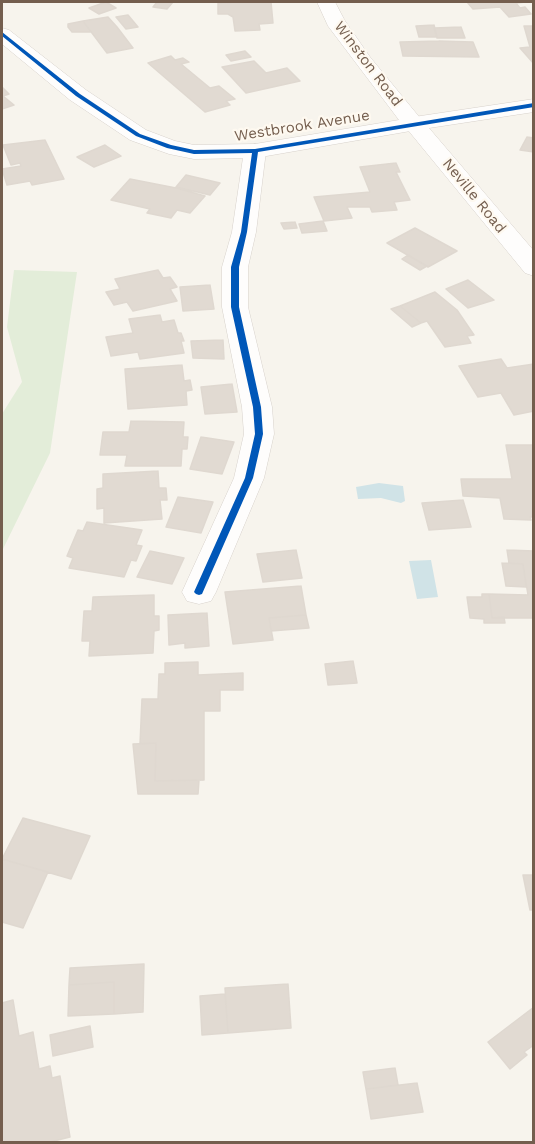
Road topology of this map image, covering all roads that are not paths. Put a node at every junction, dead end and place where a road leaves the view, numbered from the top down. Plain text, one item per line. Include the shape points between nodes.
1 (326, 2) edge
2 (2, 34) edge
3 (534, 105) edge
4 (414, 124) junction
5 (255, 151) junction
6 (534, 268) edge
7 (199, 592) dead end

1 - 4 street, Winston Road via 335,22 363,61
2 - 5 street, Westbrook Avenue via 78,95 138,135 194,152
3 - 4 street, Westbrook Avenue
4 - 5 street, Westbrook Avenue
4 - 6 street, Neville Road
5 - 7 street via 235,267 235,307 257,407 259,434 249,478

